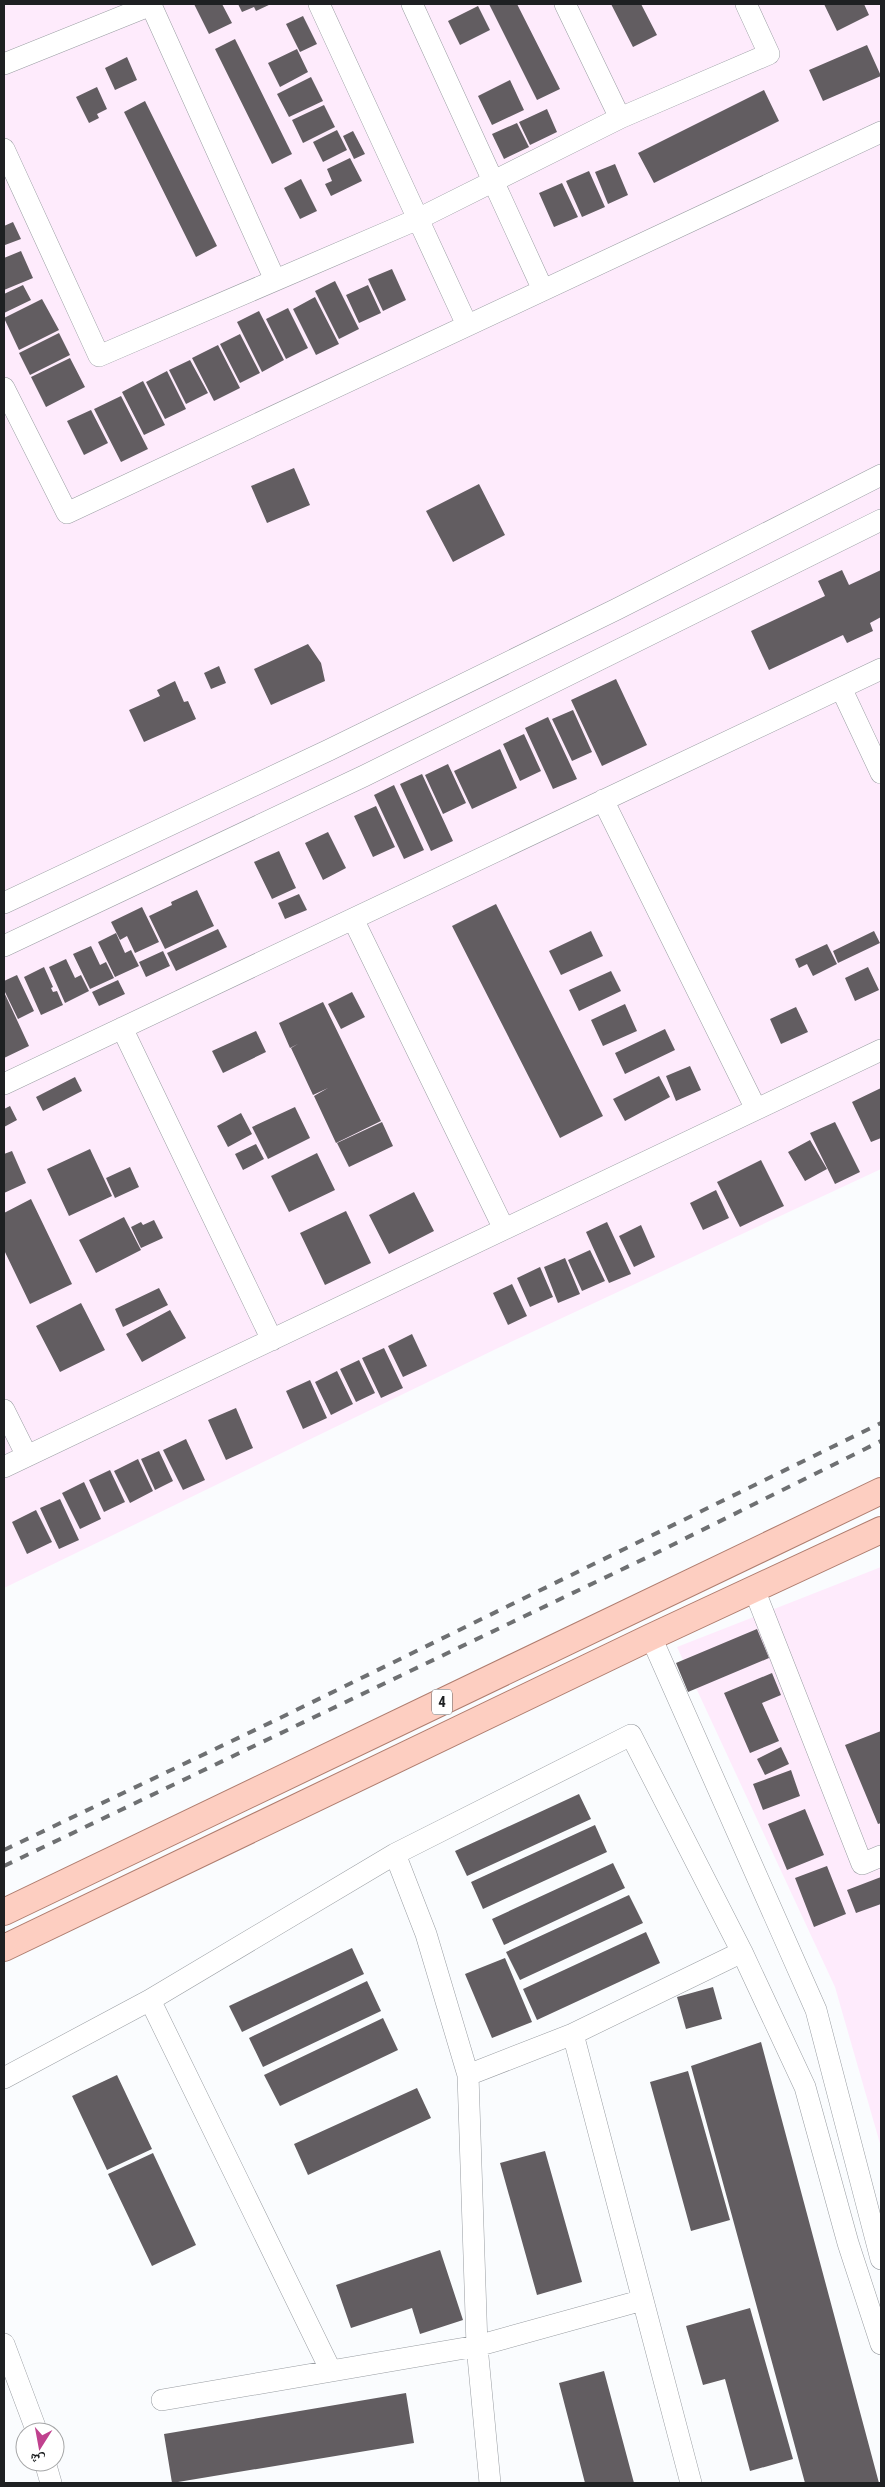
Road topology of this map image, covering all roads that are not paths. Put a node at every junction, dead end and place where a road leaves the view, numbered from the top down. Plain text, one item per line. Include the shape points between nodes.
1 (152, 4) edge
2 (318, 4) edge
3 (412, 4) edge
4 (565, 4) edge
5 (746, 4) edge
6 (4, 64) edge
7 (620, 118) junction
8 (881, 132) edge
9 (4, 149) edge
10 (494, 181) junction
11 (418, 219) junction
12 (275, 280) junction
13 (543, 290) junction
14 (467, 325) junction
15 (4, 388) edge
16 (881, 475) edge
17 (881, 520) edge
18 (881, 669) edge
19 (841, 688) junction
20 (881, 773) edge
21 (604, 800) junction
22 (4, 903) edge
23 (353, 919) junction
24 (4, 946) edge
25 (122, 1028) junction
26 (881, 1050) edge
27 (4, 1084) edge
28 (756, 1109) junction
29 (504, 1229) junction
30 (272, 1340) junction
31 (4, 1410) edge
32 (27, 1456) junction
33 (4, 1467) edge
34 (881, 1491) edge
35 (881, 1530) edge
36 (754, 1589) junction
37 (651, 1637) junction
38 (395, 1854) junction
39 (881, 1856) edge
40 (4, 1912) edge
41 (4, 1948) edge
42 (742, 1952) junction
43 (150, 2000) junction
44 (573, 2034) junction
45 (468, 2075) junction
46 (4, 2078) edge
47 (881, 2259) edge
48 (643, 2300) junction
49 (4, 2344) edge
50 (881, 2344) edge
51 (477, 2346) junction
52 (331, 2372) junction
53 (162, 2400) dead end
54 (33, 2422) edge
55 (490, 2483) edge
56 (691, 2483) edge

1 - 6 street
1 - 12 street
2 - 11 street
3 - 10 street
4 - 7 street
5 - 7 street via 769,54
7 - 10 street
8 - 13 street
9 - 12 street via 99,356
10 - 11 street
10 - 13 street
11 - 12 street
11 - 14 street
13 - 14 street
14 - 15 street via 67,513
16 - 22 street via 565,635
17 - 24 street via 364,776
18 - 19 street
19 - 20 street
19 - 21 street
21 - 23 street
21 - 28 street
23 - 25 street
23 - 29 street
25 - 27 street
25 - 30 street
26 - 28 street
28 - 29 street
29 - 30 street
30 - 32 street
31 - 32 street
32 - 33 street
34 - 40 main road, 4
35 - 36 main road, 4
36 - 37 main road, 4
36 - 39 street via 862,1864
37 - 41 main road, 4
37 - 47 street via 816,2010
38 - 42 street via 631,1735
38 - 43 street
38 - 45 street via 426,1934
42 - 44 street
42 - 50 street via 804,2087 848,2243
43 - 46 street
43 - 52 street
44 - 45 street
44 - 48 street
45 - 51 street
48 - 51 street
48 - 56 street
49 - 54 street
51 - 52 street
51 - 55 street
52 - 53 street

